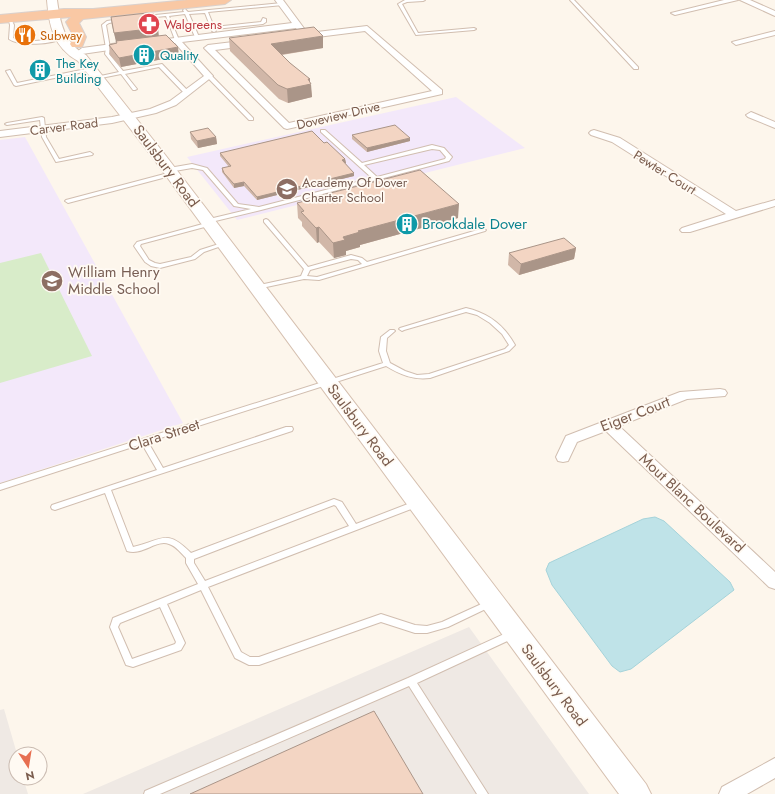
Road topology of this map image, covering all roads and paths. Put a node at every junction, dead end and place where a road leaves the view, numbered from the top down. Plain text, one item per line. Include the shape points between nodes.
1 (46, 0) edge
2 (52, 0) edge
3 (63, 0) edge
4 (225, 0) edge
5 (423, 0) edge
6 (572, 0) edge
7 (734, 0) edge
8 (744, 0) edge
9 (281, 2) edge
10 (183, 6) edge
11 (257, 6) junction
12 (92, 10) junction
13 (206, 11) junction
14 (260, 11) dead end
15 (59, 13) junction
16 (675, 13) dead end
17 (775, 14) edge
18 (167, 15) junction
19 (5, 18) edge
20 (138, 18) edge
21 (264, 19) dead end
22 (123, 20) edge
23 (299, 26) junction
24 (474, 29) dead end
25 (214, 32) junction
26 (59, 33) junction
27 (775, 33) edge
28 (306, 36) junction
29 (197, 37) junction
30 (177, 40) junction
31 (162, 42) edge
32 (736, 42) dead end
33 (139, 44) edge
34 (108, 48) junction
35 (80, 51) junction
36 (636, 68) dead end
37 (8, 72) dead end
38 (121, 73) junction
39 (94, 74) junction
40 (221, 74) junction
41 (136, 89) dead end
42 (187, 93) junction
43 (751, 115) dead end
44 (128, 117) junction
45 (251, 119) dead end
46 (7, 124) dead end
47 (775, 125) edge
48 (43, 128) junction
49 (323, 131) dead end
50 (594, 133) dead end
51 (0, 134) edge
52 (90, 154) dead end
53 (360, 165) junction
54 (170, 172) junction
55 (376, 178) junction
56 (68, 201) dead end
57 (775, 203) edge
58 (236, 205) junction
59 (259, 209) junction
60 (734, 215) junction
61 (232, 216) junction
62 (266, 220) dead end
63 (208, 223) junction
64 (484, 230) dead end
65 (686, 230) dead end
66 (224, 244) junction
67 (364, 264) junction
68 (307, 269) junction
69 (304, 276) junction
70 (257, 288) junction
71 (402, 329) dead end
72 (392, 332) dead end
73 (388, 364) junction
74 (328, 383) junction
75 (720, 393) dead end
76 (608, 424) junction
77 (289, 429) dead end
78 (144, 441) junction
79 (563, 456) dead end
80 (161, 471) junction
81 (0, 487) edge
82 (107, 489) junction
83 (418, 503) junction
84 (55, 507) dead end
85 (354, 527) junction
86 (190, 557) junction
87 (775, 582) edge
88 (203, 585) junction
89 (162, 602) junction
90 (493, 602) junction
91 (515, 633) junction
92 (411, 681) junction
93 (775, 767) edge
94 (149, 794) edge
95 (483, 794) edge
96 (636, 794) edge
97 (729, 794) edge

1 - 19 highway via 46,4 40,10
2 - 15 main road
3 - 12 highway
3 - 15 main road
4 - 10 highway
5 - 24 lane via 400,4 417,34
6 - 36 lane
7 - 16 street
8 - 17 street
9 - 11 lane
9 - 23 street
10 - 12 highway
10 - 13 lane
10 - 18 lane
10 - 29 lane
11 - 13 lane
11 - 14 lane
12 - 15 highway
12 - 35 highway via 72,22 80,37
13 - 25 lane
15 - 19 highway
15 - 26 main road, Saulsbury Road
15 - 35 main road, Saulsbury Road
18 - 20 lane
18 - 30 lane
19 - 26 highway via 43,21
19 - 26 lane via 12,25 12,39 17,42 36,42
21 - 25 lane via 262,23
22 - 34 lane via 111,21 104,25
23 - 25 street
23 - 28 street
25 - 29 street
26 - 35 main road, Saulsbury Road via 76,56
27 - 32 street
28 - 40 street, Doveview Drive via 208,48
28 - 40 street, Doveview Drive via 367,28 439,92 287,126
29 - 30 street
30 - 31 street
30 - 40 street via 180,45
33 - 34 street
34 - 35 street
34 - 38 lane via 107,57
35 - 39 main road, Saulsbury Road
37 - 39 lane via 16,85
38 - 39 lane
38 - 41 lane
38 - 42 lane via 160,65
39 - 44 main road, Saulsbury Road
40 - 42 street, Carver Road
40 - 45 lane
42 - 44 street, Carver Road via 161,109
43 - 47 street
44 - 48 street, Carver Road
44 - 54 main road, Saulsbury Road
46 - 48 lane via 42,118
48 - 51 street, Carver Road
48 - 52 lane via 44,137 58,161
49 - 53 lane
50 - 60 street, Pewter Court via 616,140
53 - 55 lane
53 - 55 lane via 432,147 442,149 449,157 447,160
54 - 56 lane
54 - 58 lane via 192,166 205,169
54 - 63 main road, Saulsbury Road
55 - 59 lane
57 - 60 street
58 - 59 lane
58 - 61 lane
59 - 61 lane
60 - 65 street
61 - 63 lane
62 - 68 lane
63 - 66 main road, Saulsbury Road
63 - 66 lane via 139,243 137,246 153,266 160,266 192,258 202,251
64 - 67 lane
66 - 70 main road, Saulsbury Road
67 - 68 lane via 360,259 351,257
67 - 69 lane via 352,260 317,269
68 - 69 lane
69 - 70 lane
70 - 74 main road, Saulsbury Road
71 - 73 lane via 466,310 477,311 487,317 512,345 507,350 430,376 411,377
72 - 73 lane via 384,337 382,346 382,356
73 - 74 lane, Clara Street
74 - 78 lane, Clara Street
74 - 83 main road, Saulsbury Road
75 - 76 street, Eiger Court via 685,395
76 - 79 street, Eiger Court via 571,439
76 - 87 street, Mout Blanc Boulevard
77 - 80 lane
78 - 80 lane
78 - 81 lane, Clara Street
80 - 82 lane
82 - 84 lane
82 - 86 lane via 130,549 170,540
83 - 85 lane
83 - 90 main road, Saulsbury Road
85 - 86 lane via 334,502
85 - 88 lane
86 - 88 lane via 190,563
88 - 89 lane
88 - 90 lane via 238,655 249,661 260,661 381,618 393,619 420,630 439,626
89 - 89 lane via 116,621 114,627 129,662 133,663 178,647 181,643
90 - 91 main road, Saulsbury Road
91 - 92 lane
91 - 96 main road, Saulsbury Road
92 - 94 lane
92 - 95 lane
93 - 97 street

